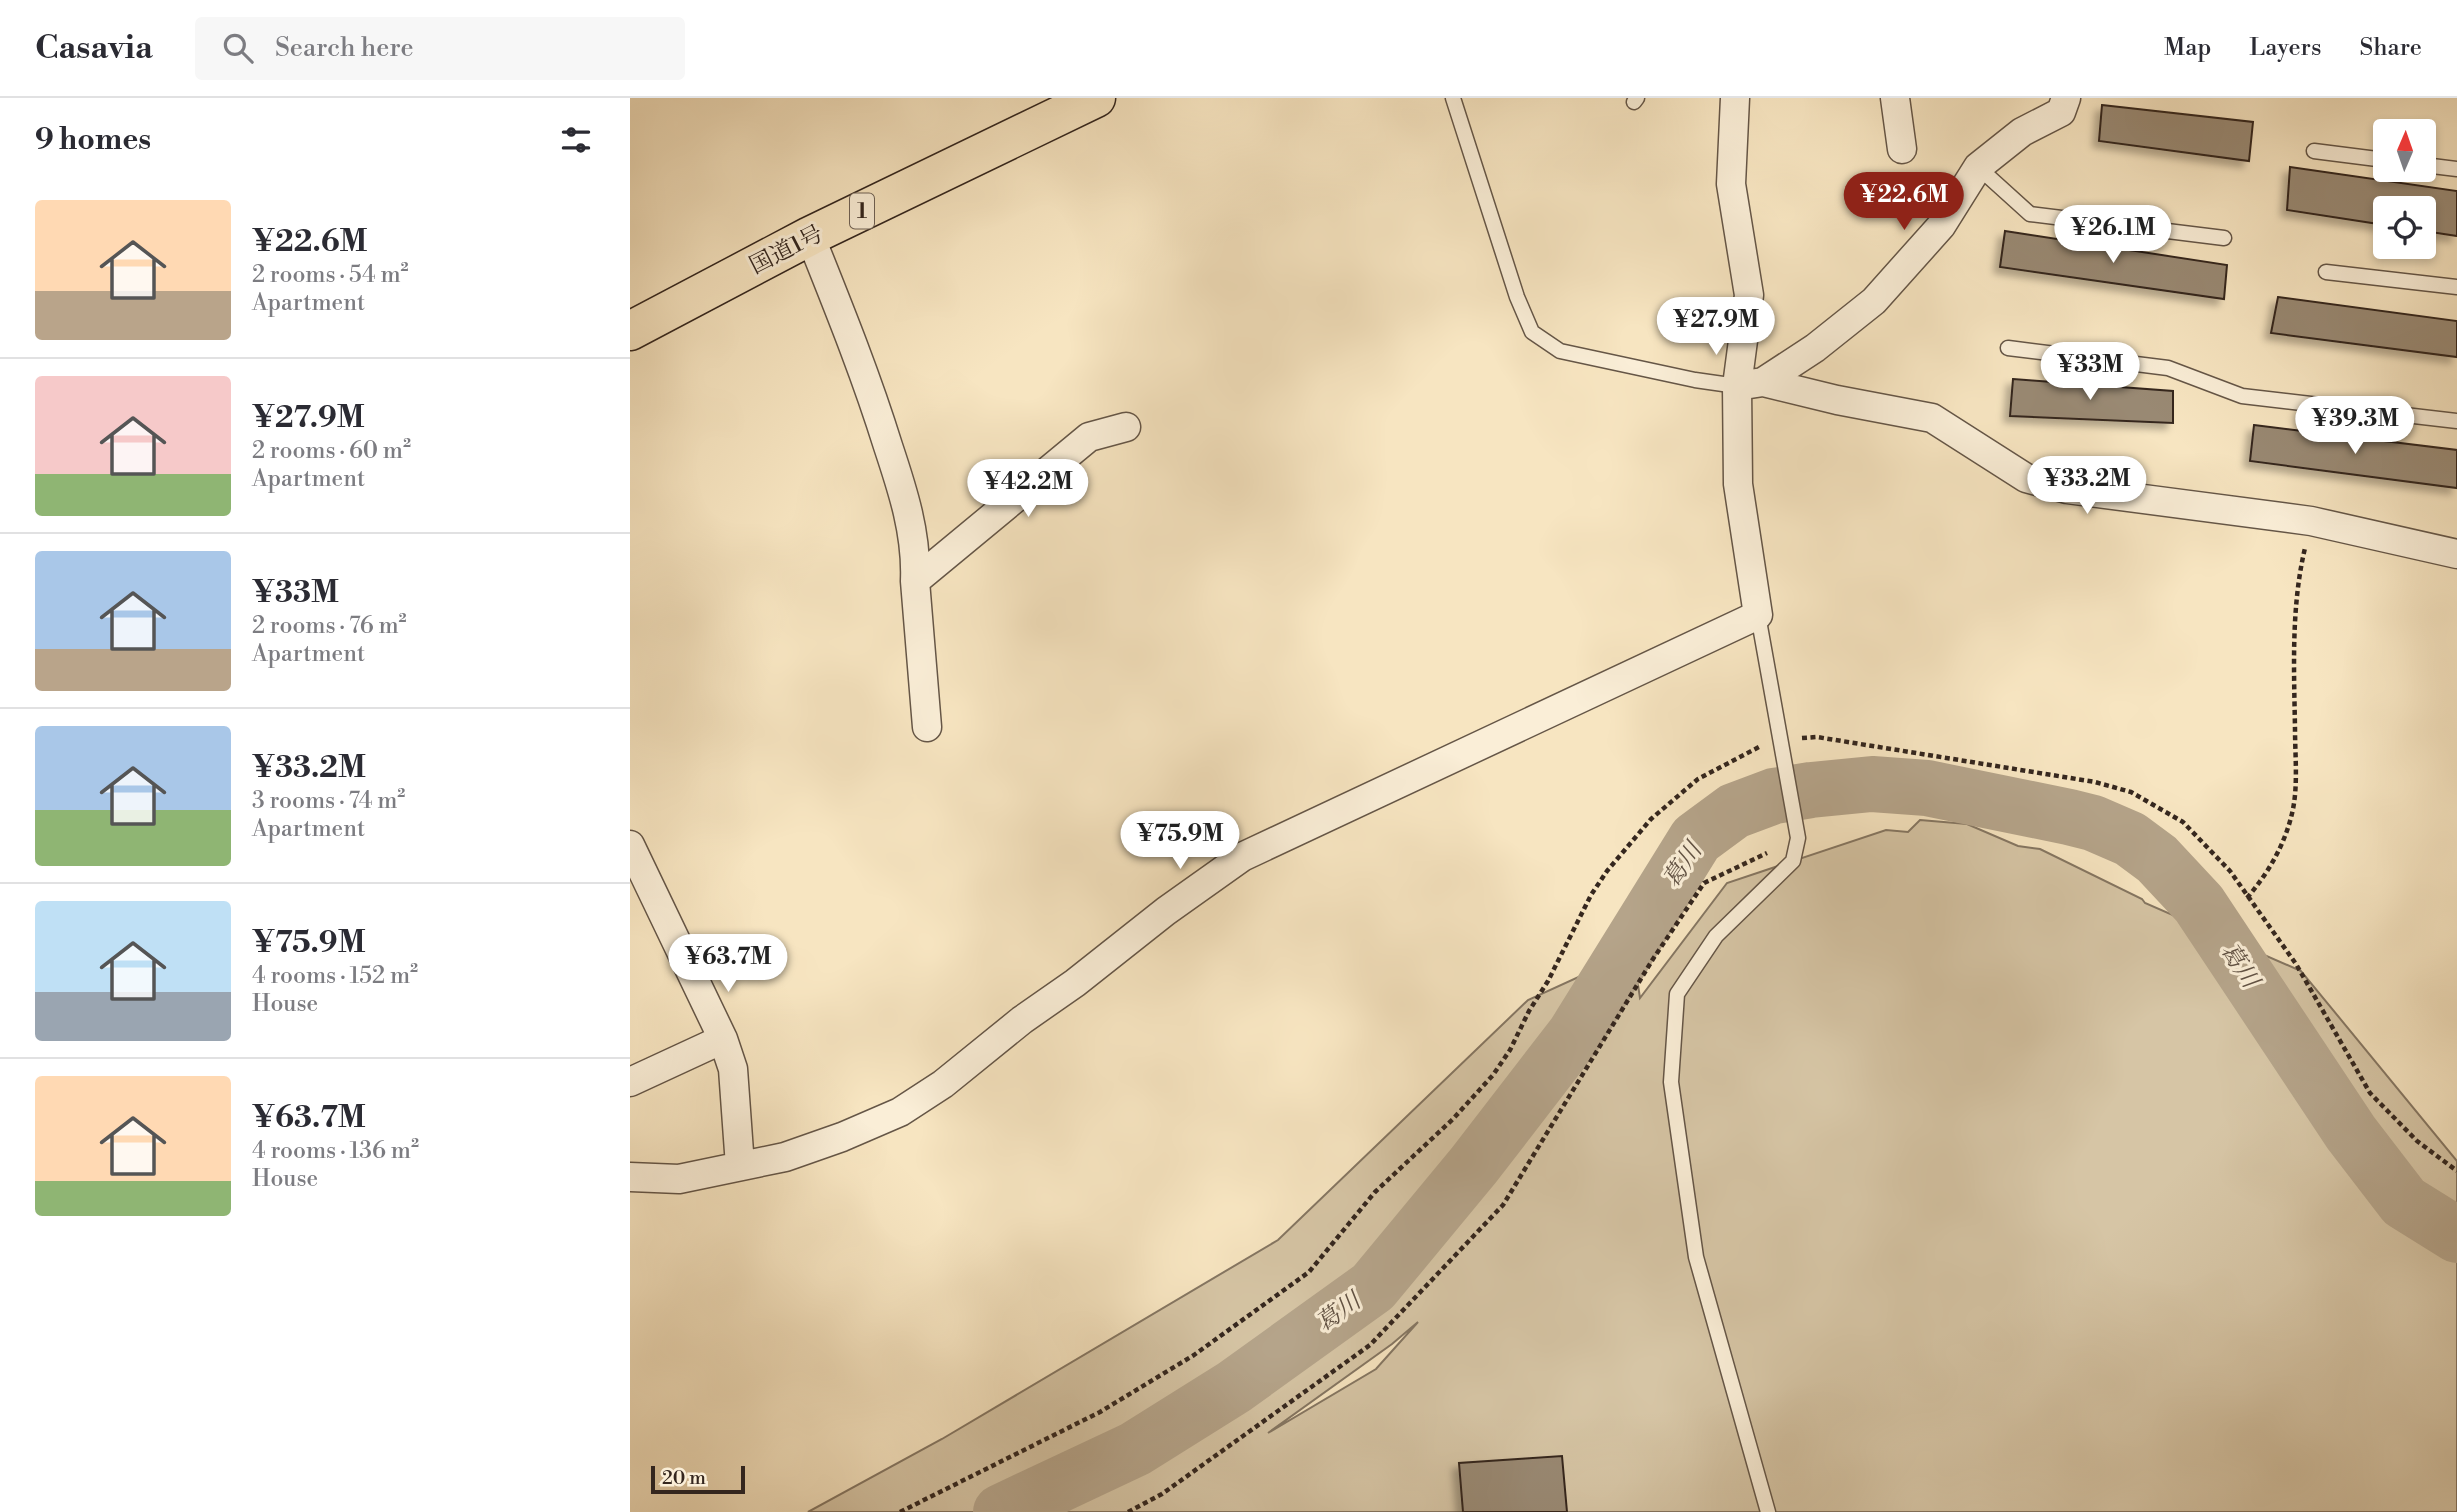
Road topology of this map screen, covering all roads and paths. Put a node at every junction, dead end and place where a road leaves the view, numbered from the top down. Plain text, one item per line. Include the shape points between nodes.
1 (1096, 98) edge
2 (1453, 98) edge
3 (1735, 98) edge
4 (1895, 98) edge
5 (2066, 98) edge
6 (1902, 149) dead end
7 (2314, 151) dead end
8 (2373, 158) edge
9 (2436, 166) edge
10 (1978, 167) junction
11 (2457, 169) edge
12 (810, 236) junction
13 (2224, 238) dead end
14 (2326, 272) dead end
15 (2457, 287) edge
16 (630, 331) edge
17 (2008, 348) dead end
18 (1750, 384) junction
19 (2457, 421) edge
20 (1126, 427) dead end
21 (2311, 521) junction
22 (2457, 554) edge
23 (915, 581) junction
24 (1758, 615) junction
25 (927, 727) dead end
26 (1797, 837) junction
27 (630, 845) edge
28 (2247, 898) dead end
29 (723, 1039) junction
30 (630, 1082) edge
31 (740, 1166) junction
32 (630, 1177) edge
33 (1128, 1512) edge
34 (1768, 1512) edge

1 - 12 highway, 国道1号 / 1
2 - 18 lane via 1532,332 1560,351 1695,380
3 - 18 street via 1731,184 1749,295
4 - 6 street
5 - 10 street via 2061,112 2022,132
7 - 8 lane
9 - 11 lane
10 - 13 lane via 2030,214
10 - 18 street via 1941,226 1874,301 1815,348
12 - 16 highway, 国道1号 / 1
12 - 23 street via 867,380 908,509
14 - 15 lane
17 - 19 lane via 2168,368 2242,396
18 - 21 street via 1932,418 2025,478 2067,489
18 - 24 street via 1738,484
20 - 23 street via 1088,437
21 - 22 street
21 - 28 path via 2298,576 2293,807 2266,875
23 - 25 street
24 - 26 lane
24 - 31 street via 1242,858 900,1112 785,1157
26 - 33 path via 1704,883 1503,1205 1370,1345 1162,1494
26 - 34 lane via 1793,861 1716,936 1677,994 1671,1082 1696,1257
27 - 29 street
29 - 30 street
29 - 31 street via 733,1069
31 - 32 street via 680,1179

